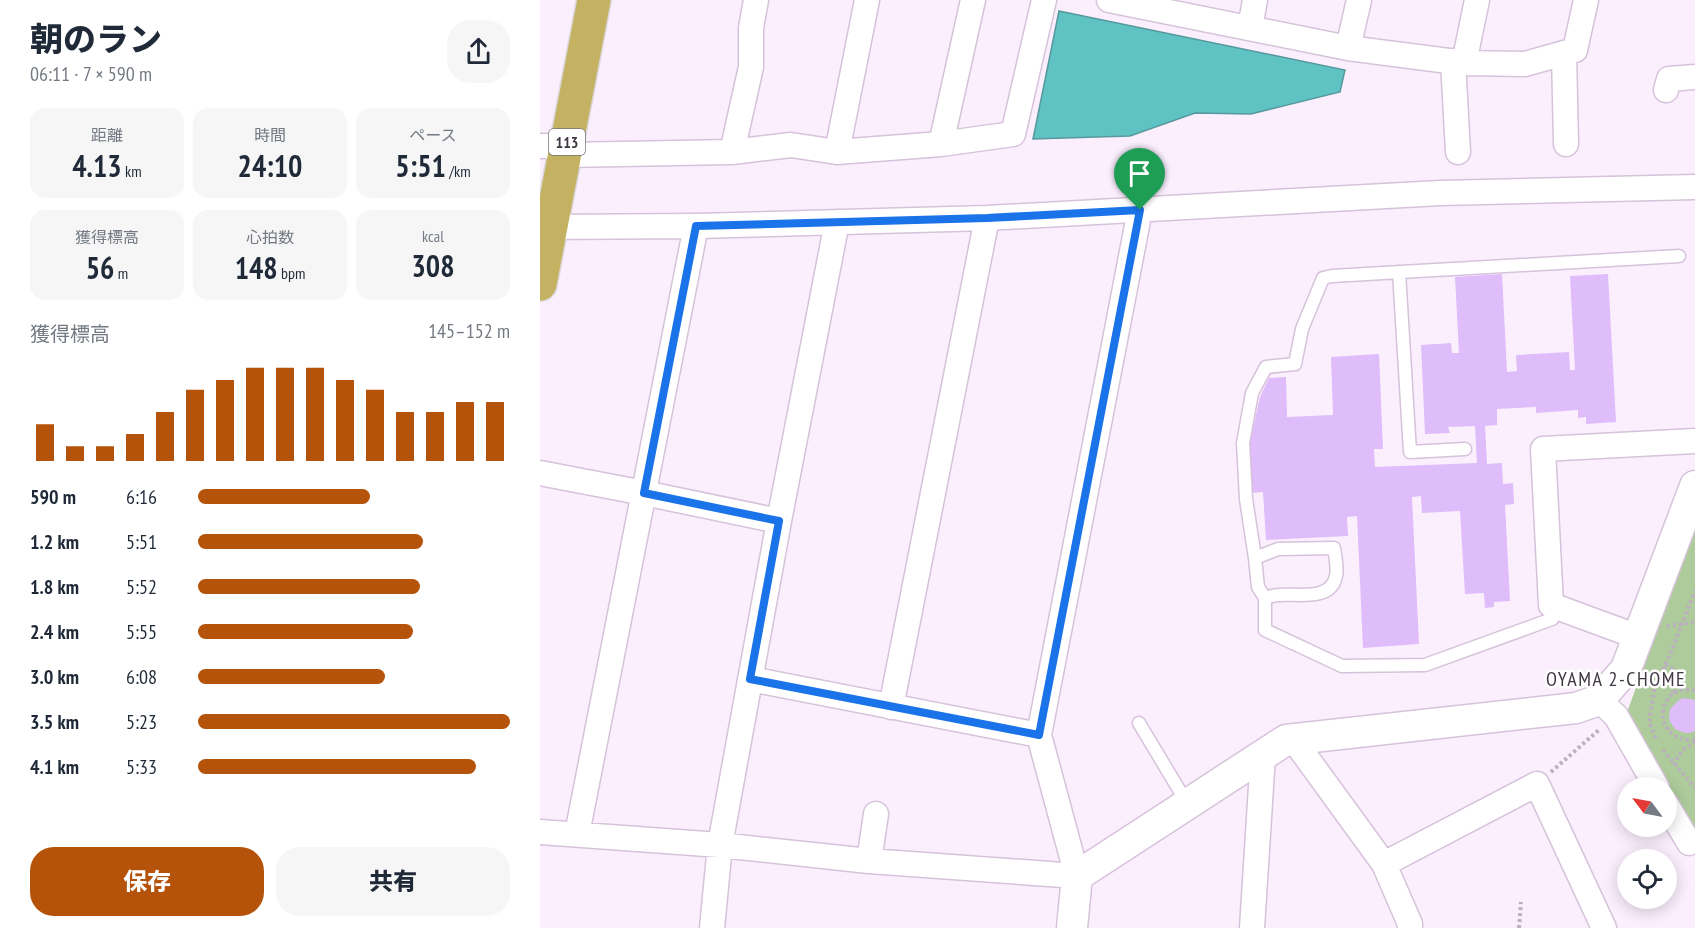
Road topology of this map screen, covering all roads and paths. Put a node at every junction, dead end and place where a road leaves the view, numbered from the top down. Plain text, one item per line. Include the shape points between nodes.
1 (594, 0) edge
2 (756, 0) edge
3 (867, 0) edge
4 (973, 0) edge
5 (1044, 0) edge
6 (1109, 0) edge
7 (1255, 0) edge
8 (1359, 0) edge
9 (1477, 0) edge
10 (1586, 0) edge
11 (1152, 4) edge
12 (1250, 28) junction
13 (1348, 48) junction
14 (1564, 53) junction
15 (1459, 62) junction
16 (1695, 77) edge
17 (1665, 90) dead end
18 (941, 144) junction
19 (1566, 144) dead end
20 (557, 149) edge
21 (732, 152) junction
22 (837, 152) junction
23 (1458, 152) dead end
24 (1695, 187) edge
25 (1140, 210) junction
26 (987, 218) junction
27 (837, 222) junction
28 (696, 226) junction
29 (545, 227) edge
30 (1678, 255) dead end
31 (1399, 272) junction
32 (540, 284) edge
33 (1695, 441) edge
34 (1465, 449) dead end
35 (540, 473) edge
36 (1695, 486) edge
37 (644, 493) junction
38 (779, 521) junction
39 (1255, 558) junction
40 (1695, 591) edge
41 (1265, 598) junction
42 (1551, 605) junction
43 (1695, 622) edge
44 (1683, 624) junction
45 (1649, 632) junction
46 (1665, 665) junction
47 (750, 679) junction
48 (1695, 691) edge
49 (1673, 693) junction
50 (891, 707) junction
51 (1607, 708) junction
52 (1139, 723) dead end
53 (1039, 735) junction
54 (1293, 739) junction
55 (1695, 741) edge
56 (1263, 755) junction
57 (1674, 765) junction
58 (1650, 777) edge
59 (1537, 784) junction
60 (1695, 788) edge
61 (1188, 804) junction
62 (876, 814) dead end
63 (1677, 823) edge
64 (540, 832) edge
65 (577, 834) junction
66 (1689, 843) dead end
67 (720, 845) junction
68 (869, 861) junction
69 (1384, 864) junction
70 (1077, 876) junction
71 (1521, 902) dead end
72 (712, 928) edge
73 (1072, 928) edge
74 (1252, 928) edge
75 (1410, 928) edge
76 (1519, 928) edge
77 (1604, 928) edge

1 - 20 highway, 113
2 - 21 street via 751,67
3 - 22 street
4 - 18 street
5 - 18 street via 1013,134
6 - 11 street
7 - 12 street
8 - 13 street
9 - 15 street
10 - 14 street via 1575,50
11 - 12 street
12 - 13 street
13 - 15 street
14 - 15 street via 1525,64
14 - 19 street
15 - 23 street
16 - 17 street via 1669,79
18 - 22 street
20 - 21 street
20 - 29 highway, 113
21 - 22 street via 791,145
24 - 25 street via 1440,193
25 - 26 street
25 - 53 street
26 - 27 street
26 - 50 street
27 - 28 street
27 - 38 street
28 - 29 street
28 - 37 street
29 - 32 highway, 113
30 - 31 lane
31 - 34 lane via 1410,452
31 - 39 lane via 1323,278 1302,329 1295,364 1266,367 1252,393 1243,443
33 - 42 street via 1543,449
35 - 37 street
36 - 45 street
37 - 38 street
37 - 65 street
38 - 47 street
39 - 41 lane via 1258,587
39 - 41 lane via 1278,549 1334,548 1336,578 1331,587 1319,594
40 - 44 path
41 - 42 lane via 1265,630 1342,666 1425,665 1552,619
42 - 45 street
43 - 44 path
44 - 45 path
44 - 46 path
45 - 51 street
46 - 49 path via 1680,673
46 - 57 path via 1654,686 1649,722
47 - 50 street
47 - 67 street
48 - 49 path
49 - 55 path via 1663,711 1664,724 1677,737
50 - 53 street
51 - 54 street via 1576,708
51 - 58 street
51 - 59 path
52 - 61 lane
53 - 70 street
54 - 56 street
54 - 69 street
55 - 57 path via 1681,751
56 - 61 street
56 - 74 street
57 - 60 path
59 - 69 street
59 - 77 street
61 - 70 street
62 - 68 street
63 - 66 street
64 - 65 street
65 - 67 street
67 - 68 street
67 - 72 street
68 - 70 street
69 - 75 street
70 - 73 street
71 - 76 path

